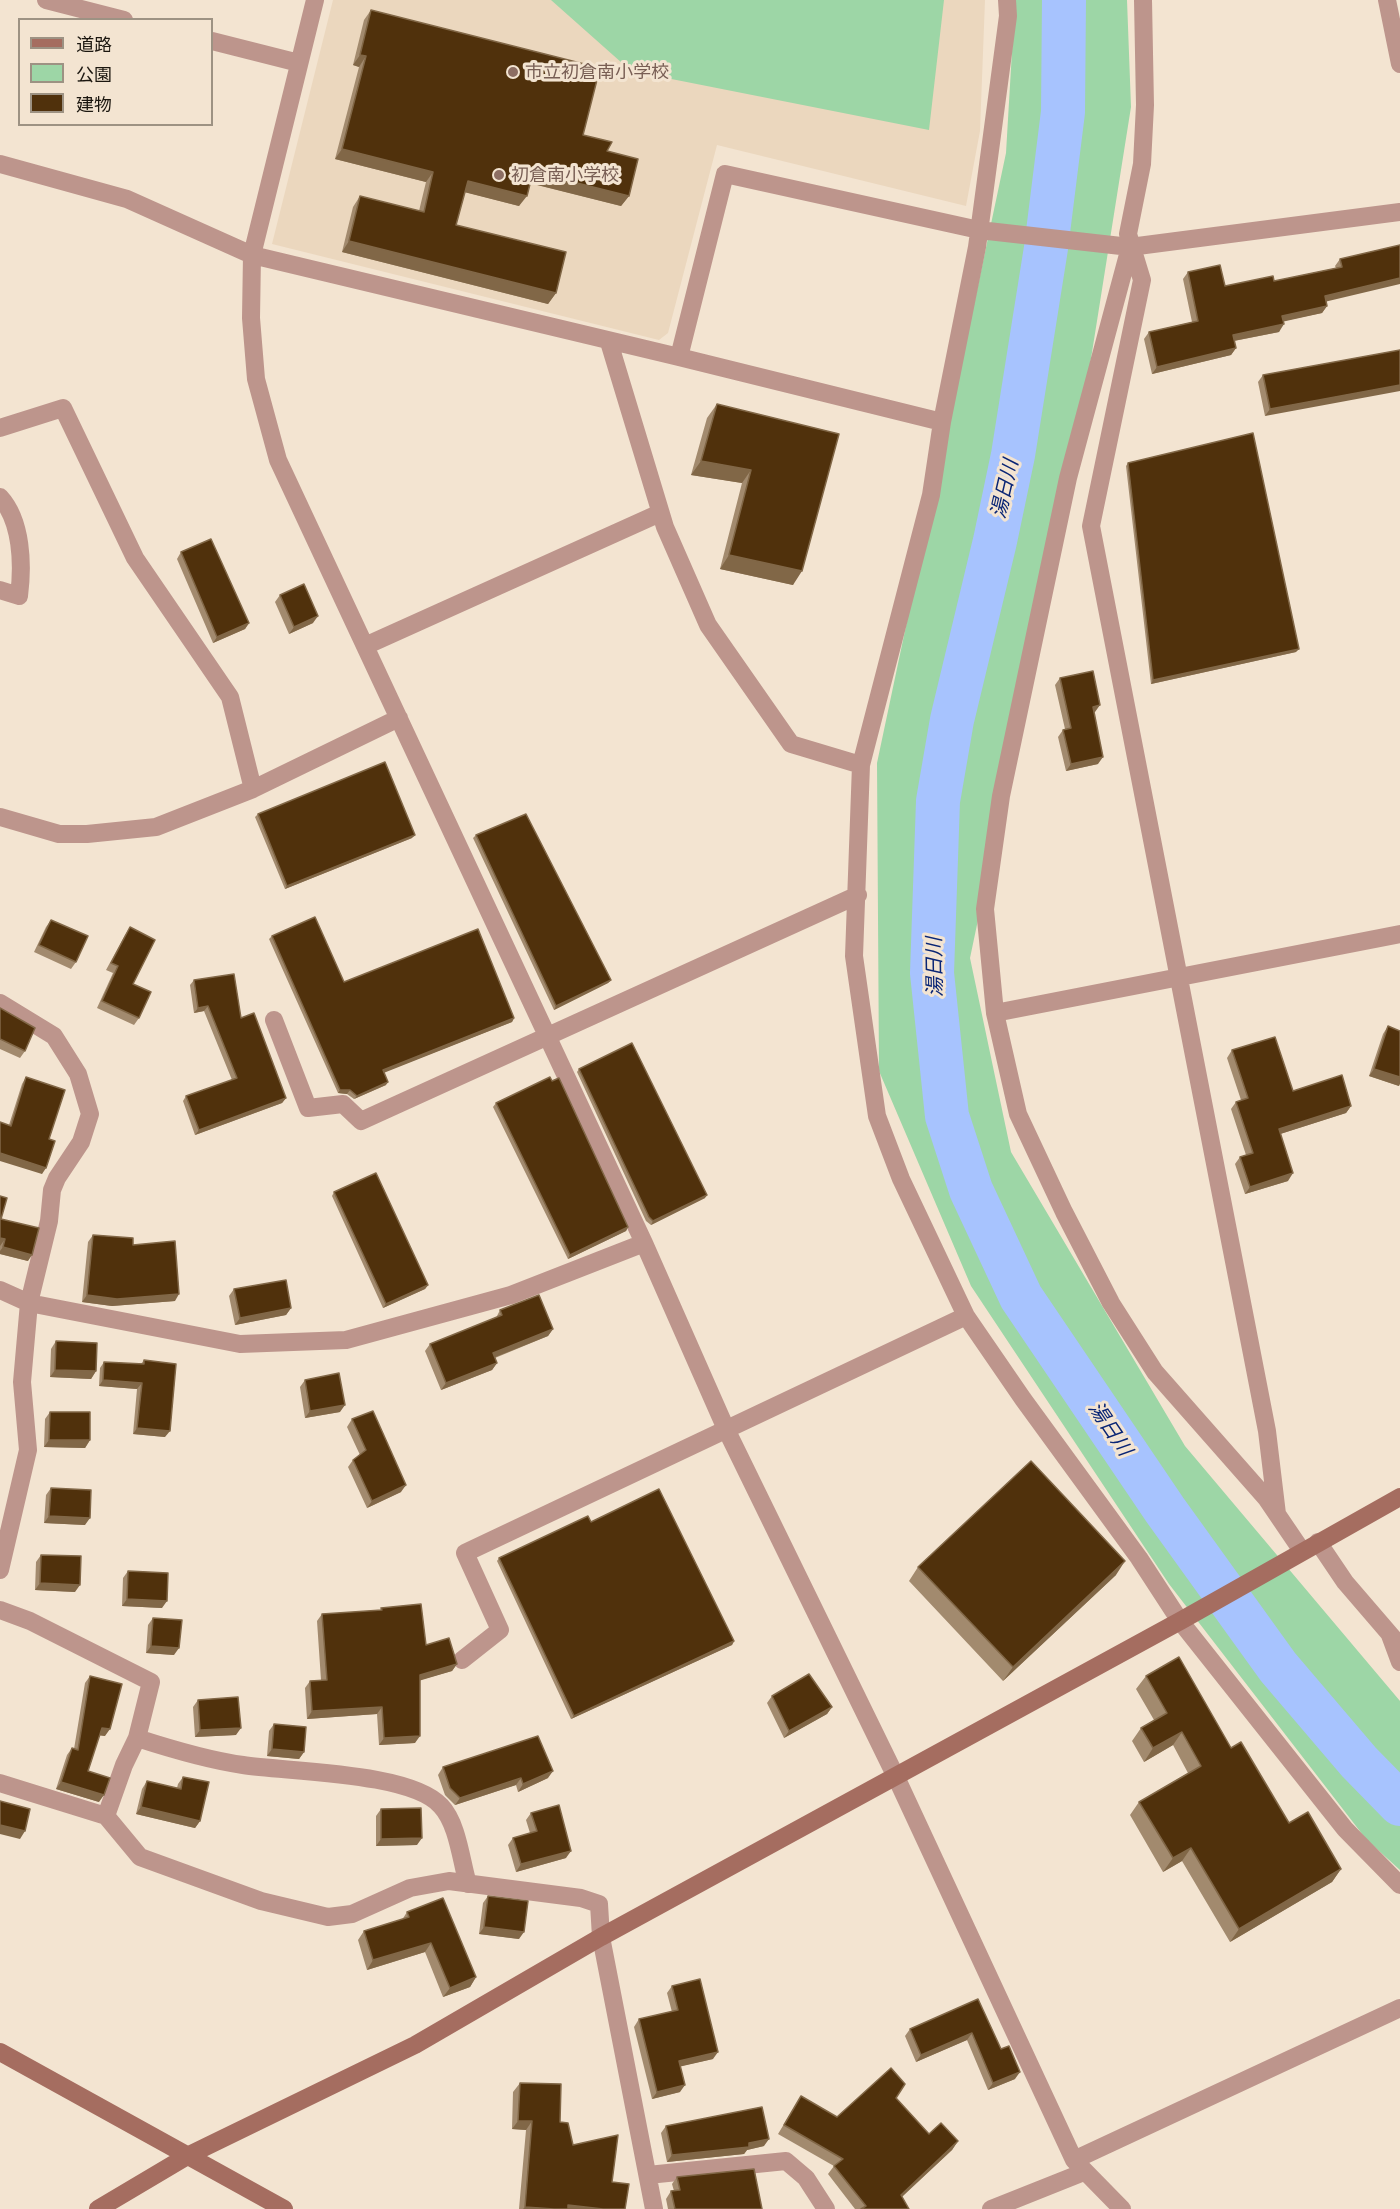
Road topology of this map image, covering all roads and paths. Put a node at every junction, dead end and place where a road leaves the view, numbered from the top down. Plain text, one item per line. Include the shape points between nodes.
1 (46, 0) edge
2 (315, 0) edge
3 (1007, 0) edge
4 (1143, 0) edge
5 (1387, 0) edge
6 (116, 18) edge
7 (213, 42) edge
8 (299, 63) junction
9 (1400, 64) edge
10 (0, 164) edge
11 (1400, 212) edge
12 (986, 230) junction
13 (1123, 246) junction
14 (252, 255) junction
15 (609, 342) junction
16 (678, 357) junction
17 (942, 422) junction
18 (0, 428) edge
19 (0, 497) edge
20 (660, 513) junction
21 (0, 590) edge
22 (365, 646) junction
23 (399, 718) junction
24 (861, 765) junction
25 (253, 789) junction
26 (0, 817) edge
27 (858, 895) junction
28 (1400, 934) edge
29 (1177, 977) junction
30 (0, 1003) edge
31 (995, 1013) junction
32 (274, 1020) dead end
33 (547, 1036) junction
34 (644, 1243) junction
35 (0, 1290) edge
36 (29, 1303) junction
37 (966, 1316) junction
38 (726, 1429) junction
39 (1400, 1497) edge
40 (1277, 1514) junction
41 (1307, 1548) junction
42 (0, 1570) edge
43 (0, 1610) edge
44 (1181, 1621) junction
45 (1395, 1640) edge
46 (462, 1660) dead end
47 (1400, 1662) edge
48 (137, 1738) junction
49 (896, 1777) junction
50 (0, 1783) edge
51 (106, 1816) junction
52 (468, 1884) junction
53 (1400, 1885) edge
54 (601, 1937) junction
55 (1400, 2008) edge
56 (0, 2052) edge
57 (189, 2155) junction
58 (1079, 2166) junction
59 (648, 2175) junction
60 (98, 2209) edge
61 (284, 2209) edge
62 (654, 2209) edge
63 (826, 2209) edge
64 (991, 2209) edge
65 (1122, 2209) edge

1 - 6 street
2 - 8 street
3 - 12 street
4 - 13 street via 1142,164
5 - 9 street
7 - 8 street
8 - 14 street
10 - 14 street via 127,199
11 - 13 street
12 - 13 street
12 - 16 street via 725,174
12 - 17 street
13 - 29 street via 1142,280 1090,526
13 - 31 street via 1068,478 1001,796 985,909
14 - 15 street
14 - 22 street via 251,318 256,379 278,460
15 - 16 street
15 - 20 street
16 - 17 street
17 - 24 street via 931,495
18 - 25 street via 63,408 135,558 230,697
19 - 21 street via 9,507 17,532 19,596
20 - 22 street
20 - 24 street via 708,625 790,744
22 - 23 street
23 - 25 street
23 - 33 street
24 - 27 street
25 - 26 street via 156,827 59,834
27 - 33 street
27 - 37 street via 854,956 876,1116 901,1179
28 - 29 street
29 - 31 street
29 - 40 street via 1267,1431
30 - 36 street via 54,1036 78,1074 90,1114 81,1142 52,1190 49,1221
31 - 40 street via 1018,1114 1111,1303 1155,1372
32 - 33 street via 308,1108 343,1104 361,1121
33 - 34 street
34 - 36 street via 511,1295 346,1340 240,1344
34 - 38 street
35 - 36 street
36 - 42 street via 22,1382 28,1450
37 - 38 street
37 - 44 street
38 - 46 street via 465,1553 500,1630
38 - 49 street
39 - 41 street
40 - 41 street
41 - 44 street
41 - 45 street via 1345,1582
43 - 48 street via 151,1682
44 - 49 street
44 - 53 street via 1345,1828
45 - 47 street
48 - 51 street
48 - 52 street via 242,1765 324,1773 396,1785 428,1795 448,1818
49 - 54 street
49 - 58 street
50 - 51 street
51 - 52 street via 140,1857 261,1901 328,1917 352,1914 410,1888 449,1881
52 - 54 street via 581,1898 599,1904
54 - 57 street via 415,2045
54 - 59 street
55 - 58 street
56 - 57 street
57 - 60 street
57 - 61 street
58 - 64 street
58 - 65 street
59 - 62 street
59 - 63 street via 786,2161 806,2178

